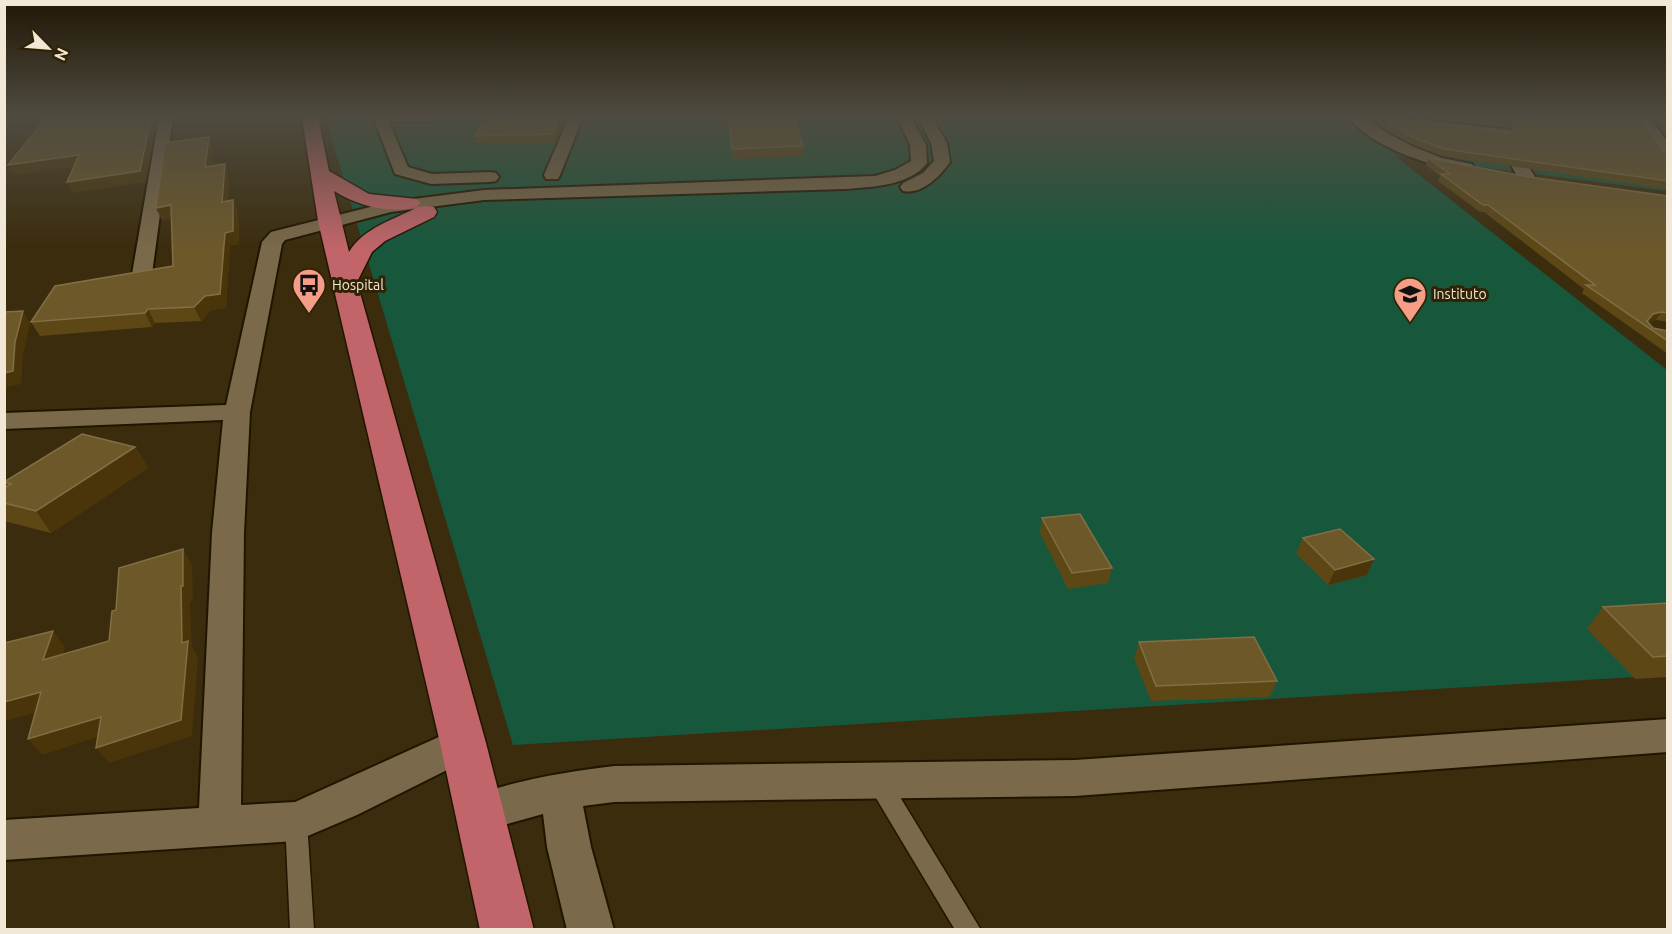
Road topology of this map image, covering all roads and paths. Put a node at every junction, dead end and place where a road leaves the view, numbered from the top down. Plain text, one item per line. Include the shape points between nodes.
1 (159, 161) edge
2 (317, 161) edge
3 (397, 161) edge
4 (558, 161) edge
5 (919, 161) edge
6 (942, 161) edge
7 (1436, 161) edge
8 (1519, 161) edge
9 (1482, 170) edge
10 (320, 174) junction
11 (576, 174) dead end
12 (1504, 174) edge
13 (552, 175) junction
14 (530, 176) dead end
15 (508, 177) dead end
16 (418, 208) junction
17 (332, 231) junction
18 (142, 274) edge
19 (345, 280) junction
20 (237, 412) junction
21 (4, 421) edge
22 (1668, 735) edge
23 (463, 743) junction
24 (878, 781) junction
25 (560, 791) junction
26 (479, 813) junction
27 (296, 821) junction
28 (219, 825) junction
29 (4, 840) edge
30 (302, 930) edge
31 (507, 930) edge
32 (591, 930) edge
33 (969, 930) edge

1 - 18 street
2 - 10 main road
3 - 15 street via 401,170 430,179
4 - 13 street
5 - 16 street via 902,176 884,181 483,195
6 - 16 street via 929,177 908,188 862,193
7 - 9 street
8 - 12 street via 1532,178
10 - 16 main road via 360,199
10 - 17 main road
11 - 13 street
13 - 14 street
16 - 17 street via 388,221
16 - 19 main road via 362,249
17 - 19 main road
17 - 20 street via 292,230 272,242
19 - 23 main road
20 - 21 street
20 - 28 street via 228,533
22 - 24 street via 1076,778
23 - 26 main road
23 - 27 street
24 - 25 street via 638,783
24 - 33 lane
25 - 26 street
25 - 32 street via 569,847
26 - 31 main road
27 - 28 street
27 - 30 lane
28 - 29 street

